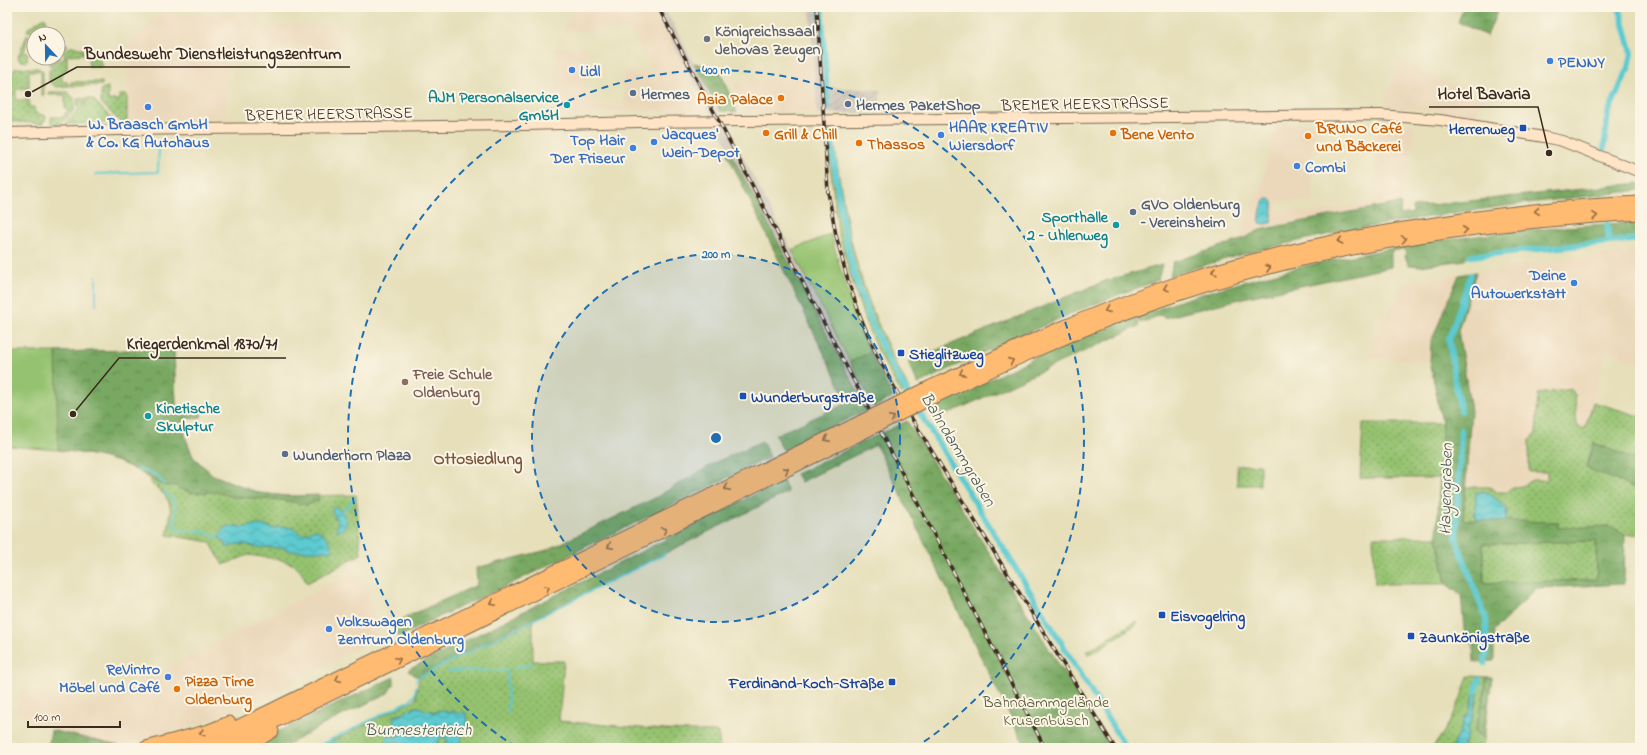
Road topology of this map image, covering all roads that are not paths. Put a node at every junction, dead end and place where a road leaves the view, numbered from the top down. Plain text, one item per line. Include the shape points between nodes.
1 (7, 133) edge
2 (1640, 172) edge
3 (1640, 203) edge
4 (1640, 213) edge
5 (1425, 230) junction
6 (376, 666) junction
7 (349, 684) junction
8 (291, 701) junction
9 (216, 744) edge
10 (146, 748) edge
11 (193, 748) edge
12 (244, 748) edge

1 - 2 street, BREMER HEERSTRASSE via 901,119 1380,115 1440,120 1544,137 1562,141
3 -> 5 highway via 1534,211
5 -> 4 highway
5 - 6 highway, bridge via 1305,248 1145,300 1026,344
6 - 7 highway
6 -> 8 highway
7 - 9 highway
7 - 12 highway via 337,696
8 - 9 highway
8 -> 10 highway via 276,703 209,731
9 - 11 highway

